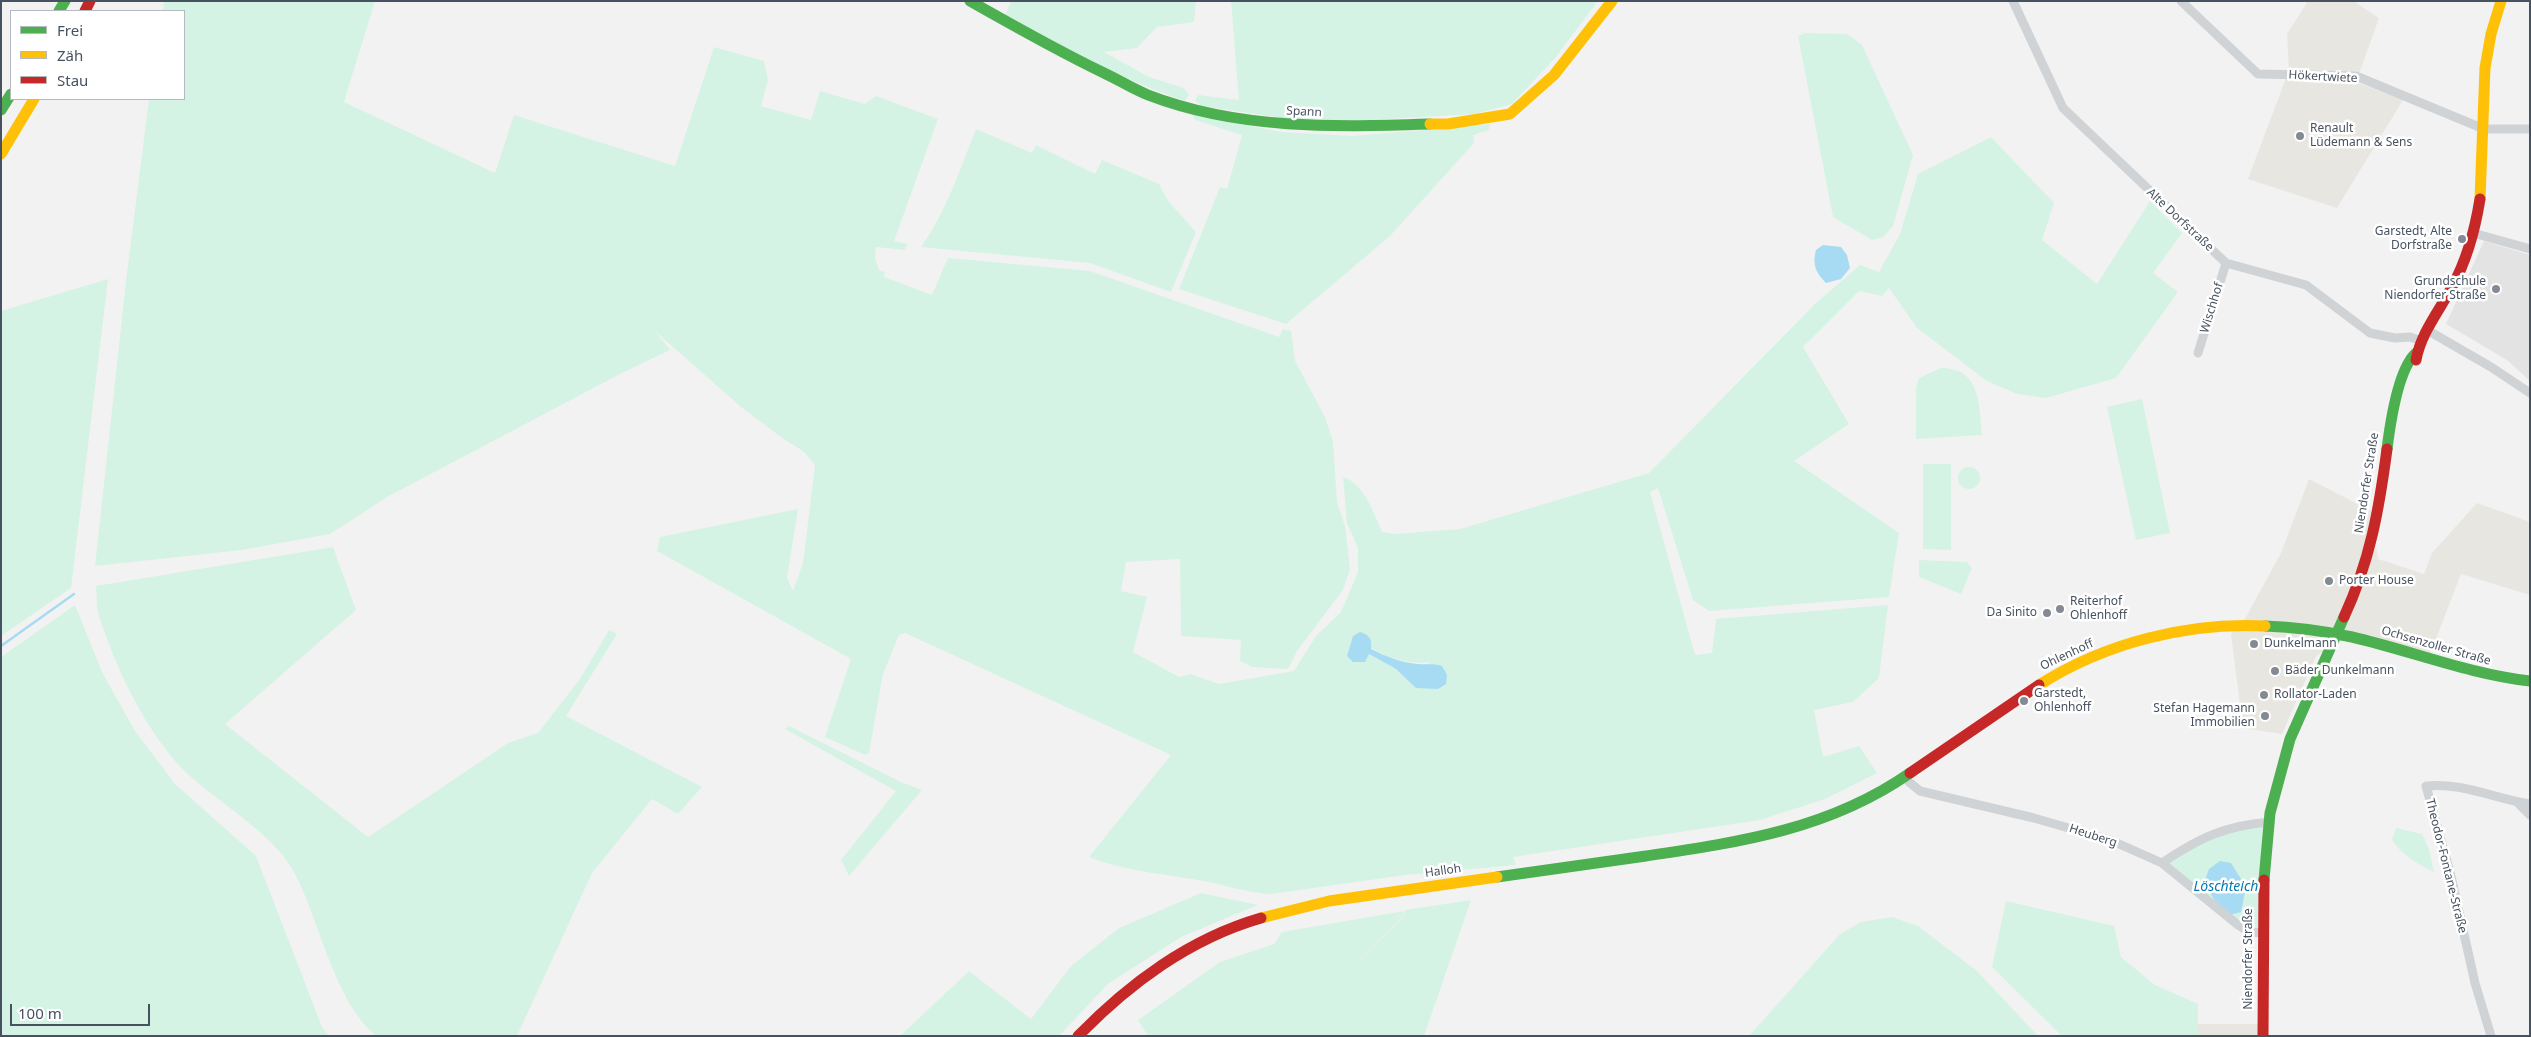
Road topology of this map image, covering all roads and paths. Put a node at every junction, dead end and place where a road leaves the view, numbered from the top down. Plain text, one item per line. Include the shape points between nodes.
1 (970, 1) edge
2 (1612, 1) edge
3 (2013, 1) edge
4 (2181, 1) edge
5 (2501, 1) edge
6 (10, 96) edge
7 (33, 100) edge
8 (1, 110) edge
9 (2484, 129) junction
10 (2530, 129) edge
11 (1, 154) edge
12 (2473, 233) junction
13 (2530, 249) edge
14 (2226, 263) junction
15 (2427, 330) junction
16 (2422, 341) junction
17 (2198, 353) dead end
18 (2530, 393) edge
19 (2336, 634) junction
20 (2530, 681) edge
21 (1906, 777) junction
22 (2518, 803) junction
23 (2530, 804) edge
24 (1845, 811) joint
25 (2530, 815) edge
26 (2269, 822) junction
27 (2162, 863) junction
28 (2263, 933) junction
29 (1078, 1036) edge
30 (2263, 1036) edge
31 (2491, 1036) edge

1 - 2 main road, Spann via 1148,95 1219,116 1329,127 1448,124 1510,114 1554,75
3 - 14 street, Alte Dorfstraße via 2064,108
4 - 9 street, Hökertwiete via 2258,74 2356,76
5 - 9 main road, Niendorfer Straße via 2488,50 2483,89
6 - 8 main road
7 - 11 main road
9 - 10 street
9 - 12 main road, Niendorfer Straße via 2483,163
12 - 13 street
12 - 15 main road, Niendorfer Straße via 2456,281
14 - 16 street, Alte Dorfstraße via 2306,285 2370,333
14 - 17 street, Wischhof
15 - 16 main road, Niendorfer Straße
15 - 18 street
16 - 19 main road, Niendorfer Straße via 2405,389 2398,395 2372,541 2360,581
19 - 20 main road, Ochsenzoller Straße via 2486,675
19 - 21 main road, Ohlenhoff via 2294,627 2251,625 2199,628 2146,638 2055,674
19 - 26 main road, Niendorfer Straße via 2290,740
21 - 24 main road, Ohlenhoff
21 - 27 street, Heuberg via 1920,791 2110,840
22 - 23 street, Theodor-Fontane-Straße
22 - 25 street, Theodor-Fontane-Straße
22 - 31 street, Theodor-Fontane-Straße via 2487,792 2426,786
24 - 29 main road, Halloh via 1748,841 1329,901 1271,913 1193,945 1160,965 1106,1006
26 - 27 street via 2240,824 2192,843
26 - 28 main road, Niendorfer Straße
27 - 28 street, Heuberg via 2238,925 2250,932
28 - 30 main road, Niendorfer Straße

